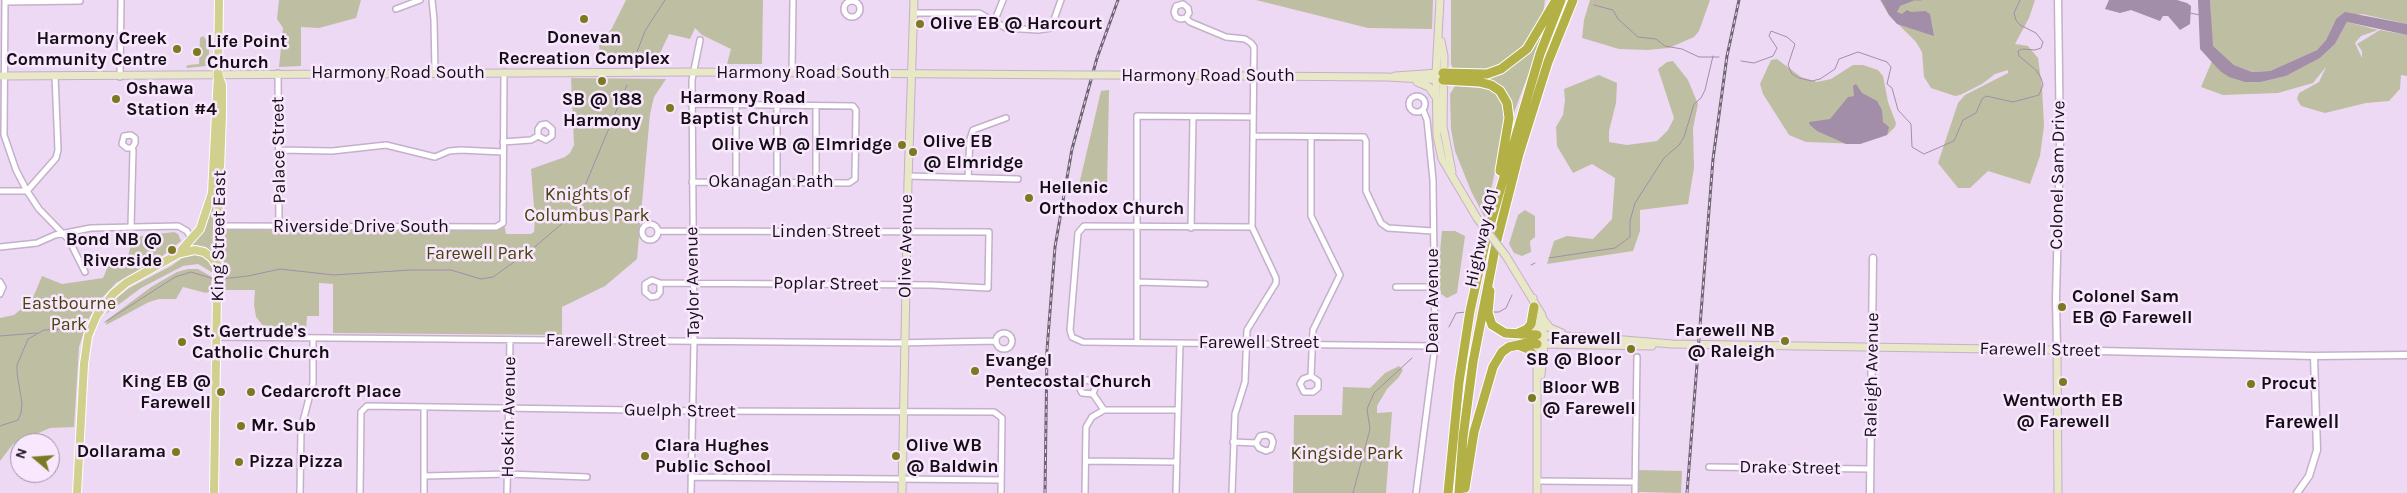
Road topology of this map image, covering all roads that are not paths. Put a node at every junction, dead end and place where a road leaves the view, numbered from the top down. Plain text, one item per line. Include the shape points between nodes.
1 (121, 0) edge
2 (220, 0) edge
3 (420, 0) edge
4 (432, 0) edge
5 (793, 0) edge
6 (914, 0) edge
7 (1002, 0) edge
8 (1061, 0) edge
9 (1440, 0) edge
10 (1556, 0) edge
11 (1561, 0) edge
12 (1573, 0) edge
13 (2058, 0) edge
14 (5, 1) edge
15 (80, 1) edge
16 (396, 9) dead end
17 (913, 12) junction
18 (1186, 18) dead end
19 (994, 22) junction
20 (700, 40) dead end
21 (434, 72) junction
22 (504, 72) junction
23 (692, 72) junction
24 (792, 72) junction
25 (278, 73) junction
26 (911, 74) junction
27 (218, 75) junction
28 (2, 76) edge
29 (55, 76) junction
30 (1254, 76) junction
31 (1440, 76) junction
32 (120, 77) junction
33 (1388, 77) junction
34 (1410, 79) junction
35 (1436, 98) junction
36 (692, 104) junction
37 (736, 105) junction
38 (777, 105) junction
39 (816, 106) junction
40 (1423, 110) dead end
41 (1254, 117) junction
42 (1006, 118) dead end
43 (1192, 118) junction
44 (2, 135) edge
45 (538, 136) dead end
46 (1253, 136) junction
47 (1311, 136) junction
48 (503, 142) junction
49 (132, 148) dead end
50 (278, 150) junction
51 (503, 152) junction
52 (908, 176) junction
53 (968, 178) junction
54 (1454, 179) junction
55 (1018, 180) dead end
56 (692, 182) junction
57 (736, 182) junction
58 (777, 183) junction
59 (816, 183) junction
60 (0, 191) edge
61 (26, 191) junction
62 (1494, 207) junction
63 (218, 226) junction
64 (132, 227) junction
65 (279, 227) junction
66 (1136, 227) junction
67 (1252, 227) junction
68 (1191, 228) junction
69 (659, 231) dead end
70 (1433, 231) junction
71 (693, 232) junction
72 (906, 232) junction
73 (63, 234) junction
74 (192, 240) junction
75 (0, 247) edge
76 (178, 254) junction
77 (1873, 258) dead end
78 (1492, 263) junction
79 (218, 270) junction
80 (85, 272) dead end
81 (0, 282) edge
82 (694, 282) junction
83 (1138, 282) junction
84 (660, 284) dead end
85 (1205, 284) dead end
86 (906, 285) junction
87 (1396, 286) dead end
88 (1435, 287) junction
89 (988, 288) joint
90 (0, 294) edge
91 (1533, 298) junction
92 (1534, 308) junction
93 (1543, 319) junction
94 (1513, 334) junction
95 (1572, 336) junction
96 (217, 337) junction
97 (313, 338) junction
98 (1541, 339) junction
99 (510, 340) junction
100 (694, 341) junction
101 (996, 341) dead end
102 (1137, 342) junction
103 (905, 343) junction
104 (1180, 343) junction
105 (1246, 343) junction
106 (1312, 344) junction
107 (1515, 344) junction
108 (1672, 344) junction
109 (1435, 346) junction
110 (1872, 347) junction
111 (2057, 350) junction
112 (2407, 355) edge
113 (2314, 356) junction
114 (1637, 357) dead end
115 (1537, 359) junction
116 (1311, 376) dead end
117 (1538, 389) junction
118 (1092, 394) dead end
119 (424, 408) junction
120 (509, 408) junction
121 (1104, 410) junction
122 (1178, 410) junction
123 (693, 411) junction
124 (903, 411) junction
125 (1234, 442) junction
126 (1256, 443) dead end
127 (1086, 461) junction
128 (1177, 462) junction
129 (1709, 467) dead end
130 (1870, 469) junction
131 (508, 474) junction
132 (424, 476) junction
133 (587, 477) dead end
134 (691, 477) junction
135 (902, 479) junction
136 (1001, 480) junction
137 (1537, 481) junction
138 (1635, 482) junction
139 (77, 493) edge
140 (214, 493) edge
141 (300, 493) edge
142 (360, 493) edge
143 (424, 493) edge
144 (508, 493) edge
145 (692, 493) edge
146 (902, 493) edge
147 (1001, 493) edge
148 (1085, 493) edge
149 (1176, 493) edge
150 (1232, 493) edge
151 (1416, 493) edge
152 (1448, 493) edge
153 (1459, 493) edge
154 (1464, 493) edge
155 (1537, 493) edge
156 (1635, 493) edge
157 (1870, 493) edge
158 (2058, 493) edge
159 (2297, 493) edge

1 - 32 street
2 - 27 main road, King Street East
3 - 16 street
4 - 21 street
5 - 24 street
6 - 17 main road, Olive Avenue
7 - 19 street
8 - 19 street via 1051,28 1006,28
9 - 31 main road via 1440,36 1444,56
10 - 31 highway via 1527,49 1501,69 1487,74
11 - 62 highway, Highway 401 via 1540,54
12 - 78 highway, Highway 401 via 1548,62 1519,154
13 - 111 street, Colonel Sam Drive
14 - 15 street
14 - 28 street
17 - 19 street via 979,13
17 - 26 main road, Olive Avenue
18 - 30 street via 1226,37 1252,42
20 - 23 street, Taylor Avenue
21 - 22 main road, Harmony Road South
21 - 25 main road, Harmony Road South
22 - 23 main road, Harmony Road South
22 - 48 street
23 - 24 main road, Harmony Road South
23 - 36 street, Taylor Avenue
24 - 26 main road, Harmony Road South
25 - 27 main road, Harmony Road South
25 - 50 street, Palace Street
26 - 30 main road, Harmony Road South, bridge
26 - 52 main road, Olive Avenue
27 - 32 main road, Harmony Road South
27 - 63 main road, King Street East via 222,85 222,114
27 - 74 main road via 212,193 204,220
28 - 29 main road, Harmony Road South
28 - 44 street
29 - 32 main road, Harmony Road South
29 - 61 street via 56,158
30 - 33 main road, Harmony Road South
30 - 41 street
31 - 33 main road, Harmony Road South
31 - 34 main road, Harmony Road South
31 - 35 main road
31 - 54 main road via 1443,126
31 - 62 highway via 1491,85 1500,91 1507,103 1510,118
33 - 34 main road, Harmony Road South
34 - 35 main road via 1429,87
35 - 54 main road via 1439,148
36 - 37 street, Okanagan Path
36 - 56 street, Taylor Avenue
37 - 38 street, Okanagan Path
37 - 57 street
38 - 39 street, Okanagan Path
38 - 58 street
39 - 59 street
39 - 59 street, Okanagan Path via 853,106 856,110 856,175 849,183
40 - 70 street, Dean Avenue via 1427,120 1433,180
41 - 43 street
41 - 46 street
42 - 53 street via 973,130
43 - 66 street via 1138,116
43 - 68 street
44 - 61 street
45 - 48 street via 531,140
46 - 47 street
46 - 67 street
47 - 70 street via 1364,138 1366,191 1381,223 1388,228
47 - 106 street via 1311,216 1340,275 1313,330
48 - 51 street
49 - 64 street
50 - 51 street via 332,151 386,145 435,156 461,150
50 - 65 street, Palace Street
51 - 65 street, Riverside Drive South via 503,223 496,227
52 - 53 street
52 - 72 main road, Olive Avenue
53 - 55 street
54 - 91 main road, bridge
56 - 57 street, Okanagan Path
56 - 71 street, Taylor Avenue
57 - 58 street, Okanagan Path
58 - 59 street, Okanagan Path
60 - 61 street
61 - 73 street
62 - 152 highway, Highway 401 via 1470,311
63 - 65 street, Riverside Drive South
63 - 79 main road, King Street East
64 - 73 street via 90,228
64 - 74 street via 178,226 187,231
66 - 68 street
66 - 83 street
66 - 102 street, Farewell Street via 1087,225 1081,228 1070,330 1075,340 1083,342
67 - 68 street
67 - 105 street via 1276,283 1247,330
69 - 71 street, Linden Street
70 - 88 street, Dean Avenue
71 - 72 street, Linden Street
71 - 82 street, Taylor Avenue
72 - 86 main road, Olive Avenue
72 - 89 street, Linden Street via 989,232
73 - 75 street via 37,243
73 - 80 street
74 - 76 main road
76 - 79 main road via 195,250 212,258
76 - 139 main road via 126,283 103,306 92,326 85,350
77 - 110 street, Raleigh Avenue
78 - 94 highway via 1488,313 1492,325 1499,331
78 - 153 highway, Highway 401 via 1473,362
79 - 96 main road, King Street East
81 - 90 street via 3,289
82 - 84 street, Poplar Street
82 - 86 street, Poplar Street
82 - 100 street, Taylor Avenue
83 - 85 street
83 - 102 street
86 - 89 street, Poplar Street
86 - 103 main road, Olive Avenue
87 - 88 street
88 - 109 street, Dean Avenue
91 - 92 main road
91 - 93 main road
92 - 94 highway via 1530,326
92 - 98 main road
93 - 95 main road via 1554,330
93 - 98 main road
94 - 98 highway
95 - 98 main road, Farewell Street
95 - 108 main road, Farewell Street
96 - 97 street, Farewell Street
96 - 140 main road, King Street East
97 - 99 street, Farewell Street
97 - 141 street via 313,384 300,429
98 - 107 highway
98 - 108 main road, Farewell Street via 1668,347
98 - 115 main road
98 - 117 main road
99 - 100 street, Farewell Street
99 - 120 street, Hoskin Avenue
100 - 103 street, Farewell Street
100 - 123 street, Taylor Avenue
101 - 103 street, Farewell Street
102 - 104 street, Farewell Street
103 - 124 main road, Olive Avenue
104 - 105 street, Farewell Street
104 - 122 street
105 - 106 street, Farewell Street
105 - 125 street via 1245,382 1235,414
106 - 109 street, Farewell Street
106 - 116 street
107 - 115 highway via 1528,349
107 - 154 highway via 1502,352 1493,367 1474,432
108 - 110 main road, Farewell Street
109 - 151 street, Dean Avenue
110 - 111 main road, Farewell Street
110 - 130 street, Raleigh Avenue
111 - 113 street, Farewell Street
111 - 158 main road
112 - 113 street, Farewell Street
113 - 159 street via 2317,450 2309,476
114 - 138 street
115 - 117 main road
117 - 137 main road
118 - 121 street
119 - 120 street, Guelph Street
119 - 132 street
119 - 142 street, Guelph Street via 366,406 361,412
120 - 123 street, Guelph Street
120 - 131 street, Hoskin Avenue
121 - 122 street
121 - 127 street via 1092,417 1086,427
122 - 128 street
123 - 124 street, Guelph Street
123 - 134 street, Taylor Avenue
124 - 135 main road, Olive Avenue
124 - 136 street, Guelph Street via 994,412 1002,418
125 - 126 street
125 - 150 street
127 - 128 street
127 - 148 street
128 - 149 street
129 - 130 street, Drake Street
130 - 157 street, Raleigh Avenue
131 - 132 street
131 - 133 street
131 - 144 street, Hoskin Avenue
132 - 143 street
134 - 135 street
134 - 145 street, Taylor Avenue
135 - 136 street
135 - 146 main road, Olive Avenue
136 - 147 street
137 - 138 street
137 - 155 main road
138 - 156 street

